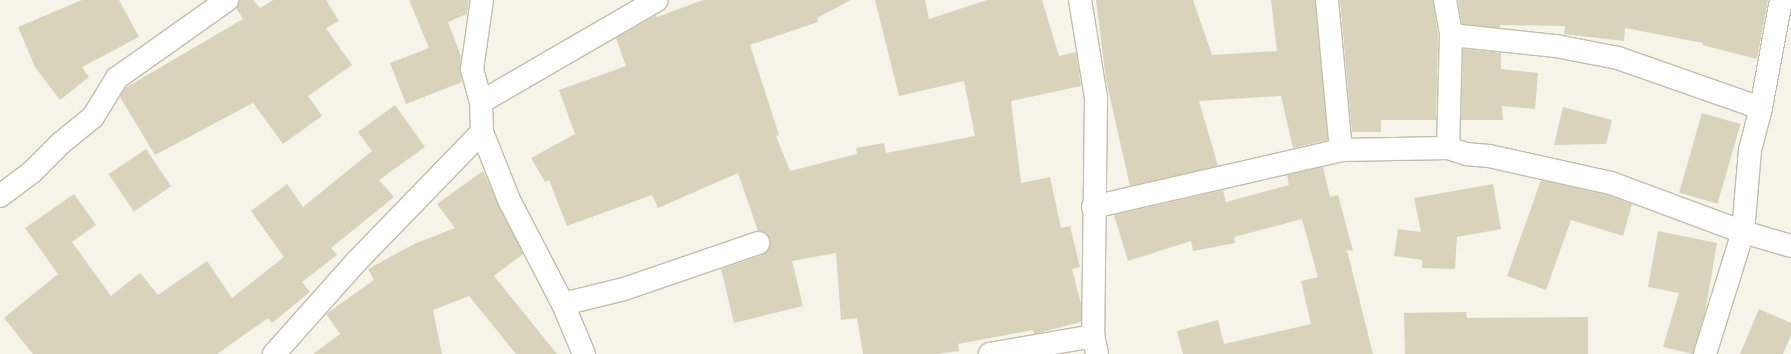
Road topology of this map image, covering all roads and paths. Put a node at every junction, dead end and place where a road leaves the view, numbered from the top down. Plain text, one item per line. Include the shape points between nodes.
1 (227, 0) edge
2 (482, 0) edge
3 (657, 0) edge
4 (1080, 0) edge
5 (1326, 0) edge
6 (1444, 0) edge
7 (1781, 0) edge
8 (1451, 35) junction
9 (481, 102) junction
10 (1760, 108) junction
11 (482, 132) junction
12 (1448, 148) junction
13 (1341, 150) junction
14 (0, 196) edge
15 (1094, 207) junction
16 (1743, 232) junction
17 (758, 243) dead end
18 (1791, 246) edge
19 (563, 304) junction
20 (1095, 345) edge
21 (274, 354) edge
22 (584, 354) edge
23 (990, 354) edge
24 (1705, 354) edge

1 - 14 street via 117,78 93,117 61,143 32,172
2 - 9 street via 472,69
3 - 9 street
4 - 15 street via 1096,98
5 - 13 street
6 - 8 street
7 - 10 street
8 - 10 street via 1556,46 1618,58
8 - 12 street
9 - 11 street
10 - 16 street via 1750,150
11 - 19 street via 509,200
11 - 21 street via 356,262
12 - 13 street
12 - 16 street via 1466,154 1489,156 1611,183
13 - 15 street
15 - 20 street
16 - 18 street
16 - 24 street
17 - 19 street via 624,289
19 - 22 street
20 - 23 street

